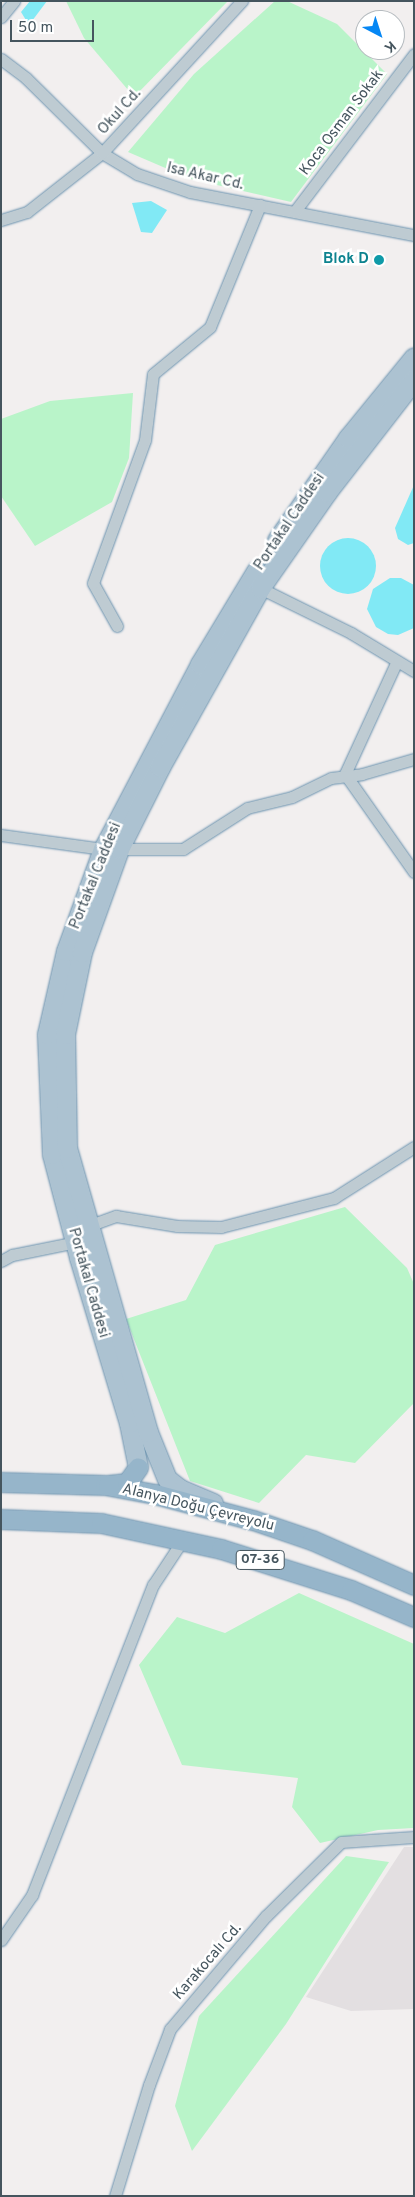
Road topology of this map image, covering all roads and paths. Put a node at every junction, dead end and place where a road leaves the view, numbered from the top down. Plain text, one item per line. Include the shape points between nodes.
1 (14, 1) edge
2 (242, 1) edge
3 (1, 17) edge
4 (414, 54) edge
5 (1, 60) edge
6 (102, 153) junction
7 (260, 205) junction
8 (295, 211) junction
9 (1, 220) edge
10 (414, 235) edge
11 (414, 357) edge
12 (414, 380) edge
13 (260, 588) junction
14 (117, 626) dead end
15 (396, 663) junction
16 (414, 671) edge
17 (414, 759) edge
18 (345, 774) junction
19 (1, 835) edge
20 (111, 849) junction
21 (414, 872) edge
22 (414, 1147) edge
23 (88, 1226) junction
24 (76, 1242) junction
25 (1, 1261) edge
26 (138, 1467) joint
27 (1, 1482) edge
28 (105, 1485) junction
29 (1, 1520) edge
30 (253, 1520) junction
31 (182, 1541) junction
32 (414, 1585) edge
33 (414, 1617) edge
34 (414, 1838) edge
35 (1, 1940) edge
36 (115, 2196) edge

1 - 3 street
2 - 6 street, Okul Cd.
4 - 8 street, Koca Osman Sokak
5 - 6 street, Isa Akar Cd. via 26,78
6 - 7 street, Isa Akar Cd. via 137,174 190,192
6 - 9 street, Okul Cd. via 27,212
7 - 8 street, Isa Akar Cd.
7 - 14 street via 210,327 153,374 145,440 93,583
8 - 10 street, Isa Akar Cd.
11 - 20 main road, Portakal Caddesi via 348,438 228,614 147,760
12 - 13 main road, Portakal Caddesi via 327,492
13 - 15 street via 351,633
13 - 20 main road, Portakal Caddesi
15 - 16 street
15 - 18 street
17 - 18 street via 362,774
18 - 20 street via 292,797 247,808 183,849
18 - 21 street
19 - 20 street
20 - 23 main road, Portakal Caddesi via 82,952 66,1034 67,1148
20 - 24 main road, Portakal Caddesi via 66,951 47,1034 52,1154
22 - 23 street via 334,1198 221,1227 177,1226 116,1216
23 - 24 street
23 - 30 main road, Portakal Caddesi via 159,1464 167,1479 180,1489
24 - 25 street via 12,1254
24 - 26 main road, Portakal Caddesi via 129,1422
26 - 28 highway via 126,1483
27 - 28 highway, Alanya Doğu Çevreyolu / 07-36
28 - 30 highway, Alanya Doğu Çevreyolu / 07-36
29 - 31 highway, 07-36 via 101,1523
30 - 32 highway, Alanya Doğu Çevreyolu / 07-36 via 312,1540
31 - 33 highway, 07-36 via 258,1559 351,1590
31 - 35 street via 153,1585 32,1895
34 - 36 street, Karakocalı Cd. via 340,1842 266,1916 170,2029

